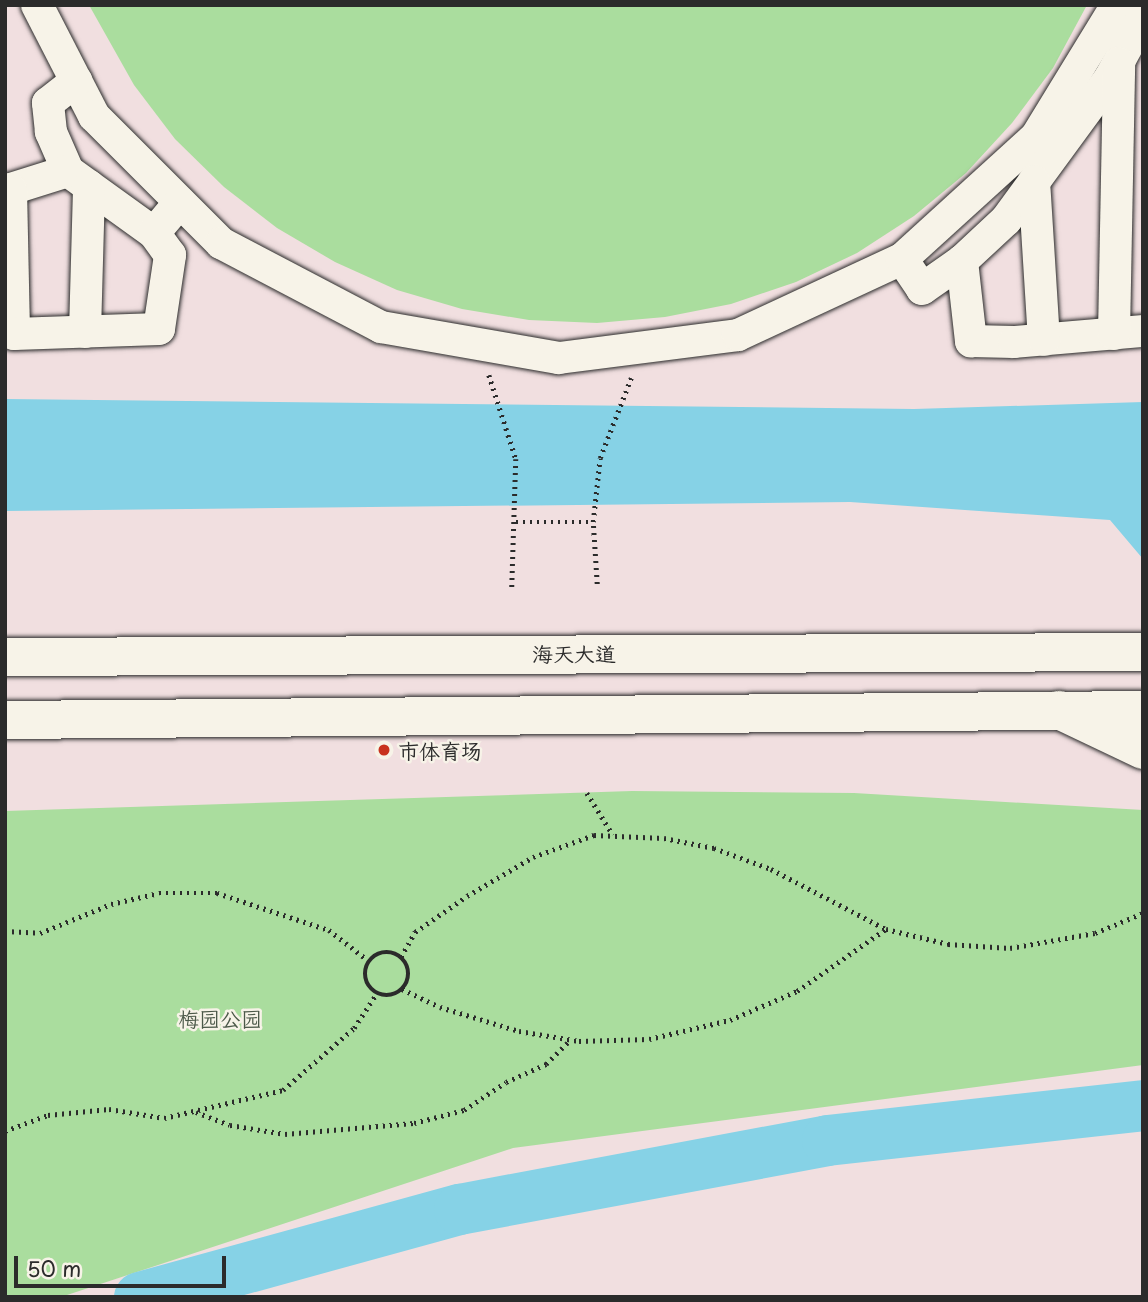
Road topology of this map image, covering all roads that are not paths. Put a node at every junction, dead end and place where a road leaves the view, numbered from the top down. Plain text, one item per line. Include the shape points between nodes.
1 (37, 5) edge
2 (1117, 5) edge
3 (1143, 17) edge
4 (1119, 61) junction
5 (76, 81) junction
6 (79, 179) junction
7 (1034, 181) junction
8 (180, 202) junction
9 (155, 233) junction
10 (902, 259) junction
11 (962, 261) junction
12 (85, 332) junction
13 (1128, 333) edge
14 (1044, 340) junction
15 (1143, 652) edge
16 (5, 657) edge
17 (1143, 709) edge
18 (1059, 710) junction
19 (5, 720) edge
20 (1143, 750) edge

1 - 5 street
2 - 10 street via 1036,137
3 - 4 street
4 - 7 street
4 - 13 street
5 - 6 street via 48,103 51,132
5 - 8 street via 94,116
6 - 9 street
6 - 12 street
6 - 12 street via 11,189 14,334
7 - 11 street via 1006,220
7 - 14 street
8 - 9 street
8 - 10 street via 221,243 381,327 559,358 738,335
9 - 12 street via 170,255 159,330
10 - 11 street via 922,289
11 - 14 street via 971,341
13 - 14 street
15 - 16 main road, 海天大道
17 - 18 main road
18 - 19 main road
18 - 20 main road

